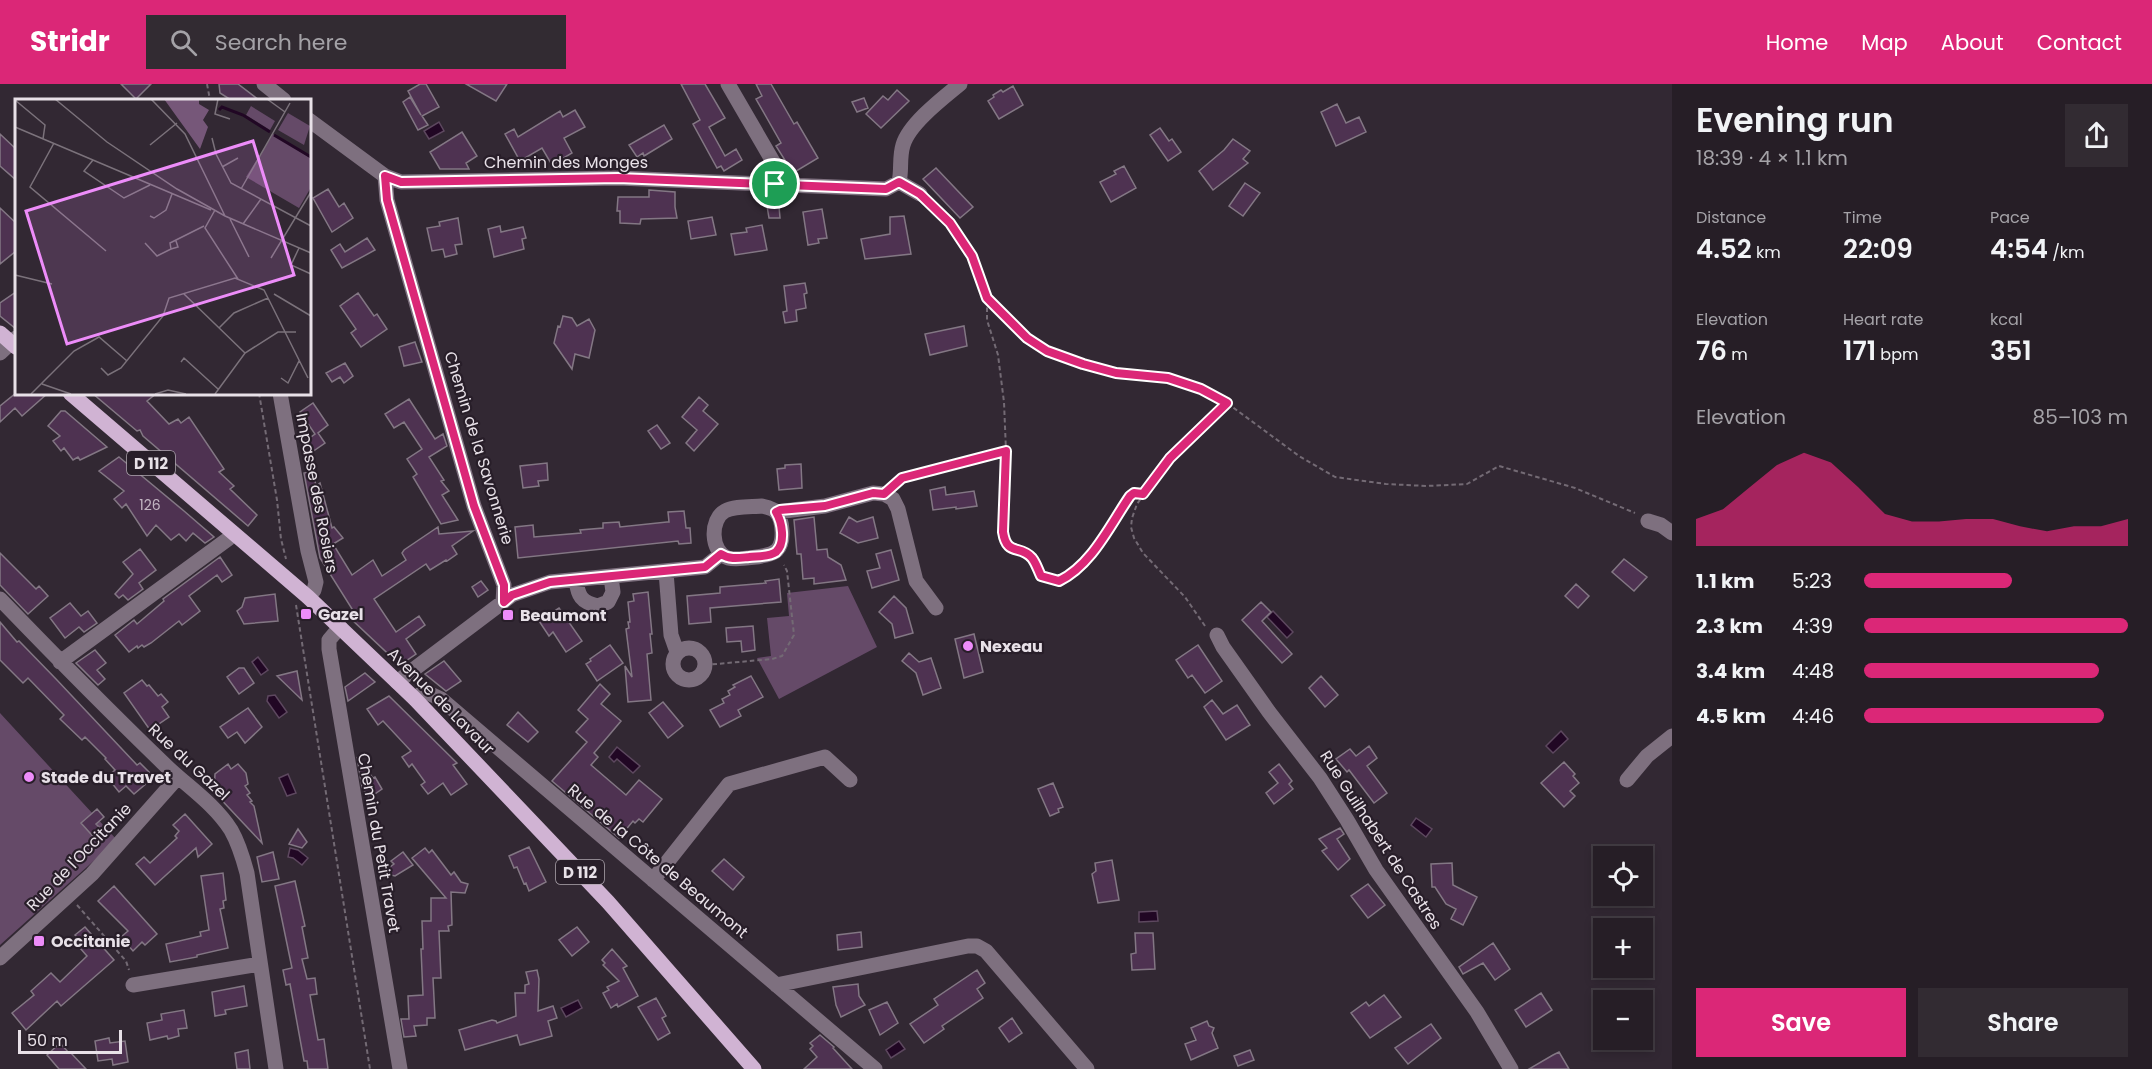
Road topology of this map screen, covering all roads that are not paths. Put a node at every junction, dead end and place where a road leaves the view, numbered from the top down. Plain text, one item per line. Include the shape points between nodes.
1 (264, 84) edge
2 (728, 84) edge
3 (960, 84) edge
4 (283, 99) edge
5 (310, 121) edge
6 (385, 176) junction
7 (899, 182) junction
8 (775, 184) junction
9 (920, 194) road end
10 (70, 394) edge
11 (280, 394) edge
12 (776, 512) junction
13 (1648, 521) road end
14 (233, 533) junction
15 (1672, 533) edge
16 (721, 554) junction
17 (666, 572) junction
18 (611, 577) junction
19 (576, 580) junction
20 (308, 597) junction
21 (0, 599) edge
22 (504, 602) junction
23 (936, 608) dead end
24 (340, 627) junction
25 (1217, 634) road end
26 (678, 652) junction
27 (60, 663) junction
28 (397, 682) junction
29 (416, 699) junction
30 (1672, 735) edge
31 (178, 777) junction
32 (850, 780) dead end
33 (1627, 780) dead end
34 (653, 880) junction
35 (0, 958) edge
36 (260, 964) junction
37 (133, 985) road end
38 (776, 985) junction
39 (276, 1069) edge
40 (400, 1069) edge
41 (754, 1069) edge
42 (875, 1069) edge
43 (1087, 1069) edge
44 (1511, 1069) edge

1 - 4 street
2 - 8 street via 775,165
3 - 7 street via 930,109 904,141
5 - 6 street, Chemin des Monges
6 - 8 street, Chemin des Monges via 401,182 618,178
6 - 22 street, Chemin de la Savonnerie via 387,200 474,506 504,585
7 - 8 street, Chemin des Monges via 886,189
7 - 9 street
10 - 14 main road, Avenue de Lavaur / D 112
11 - 20 street, Impasse des Rosiers via 316,582
12 - 16 street via 782,533 777,551 731,559
12 - 16 street via 762,506 727,509 714,524
12 - 23 street via 825,506 873,493 893,499 916,581
13 - 15 street
14 - 20 main road, Avenue de Lavaur / D 112
14 - 27 street
16 - 17 street via 705,567
17 - 18 street
17 - 26 street via 671,635
18 - 19 street
18 - 19 street via 613,592 608,602 598,606 585,603 578,594
19 - 22 street via 550,582 512,595
20 - 24 main road, Avenue de Lavaur / D 112
21 - 27 street, Rue du Gazel
22 - 28 street
24 - 28 main road, Avenue de Lavaur / D 112
24 - 40 street, Chemin du Petit Travet via 329,640 329,649
25 - 44 street, Rue Guilhabert de Castres via 1320,778 1376,870 1477,1012
26 - 26 street via 687,648 702,654 705,664 698,678 687,681 674,672 672,662
27 - 31 street, Rue du Gazel
28 - 29 main road, Avenue de Lavaur / D 112
29 - 34 street, Rue de la Côte de Beaumont via 424,691 441,699
29 - 41 main road, Avenue de Lavaur / D 112 via 608,902
30 - 33 street
31 - 35 street, Rue de l'Occitanie via 70,896
31 - 36 street, Rue du Gazel via 216,811 241,852
32 - 34 street via 825,757 729,784
34 - 38 street, Rue de la Côte de Beaumont
36 - 37 street
36 - 39 street, Rue du Gazel
38 - 42 street, Rue de la Côte de Beaumont
38 - 43 street via 977,946 986,951

